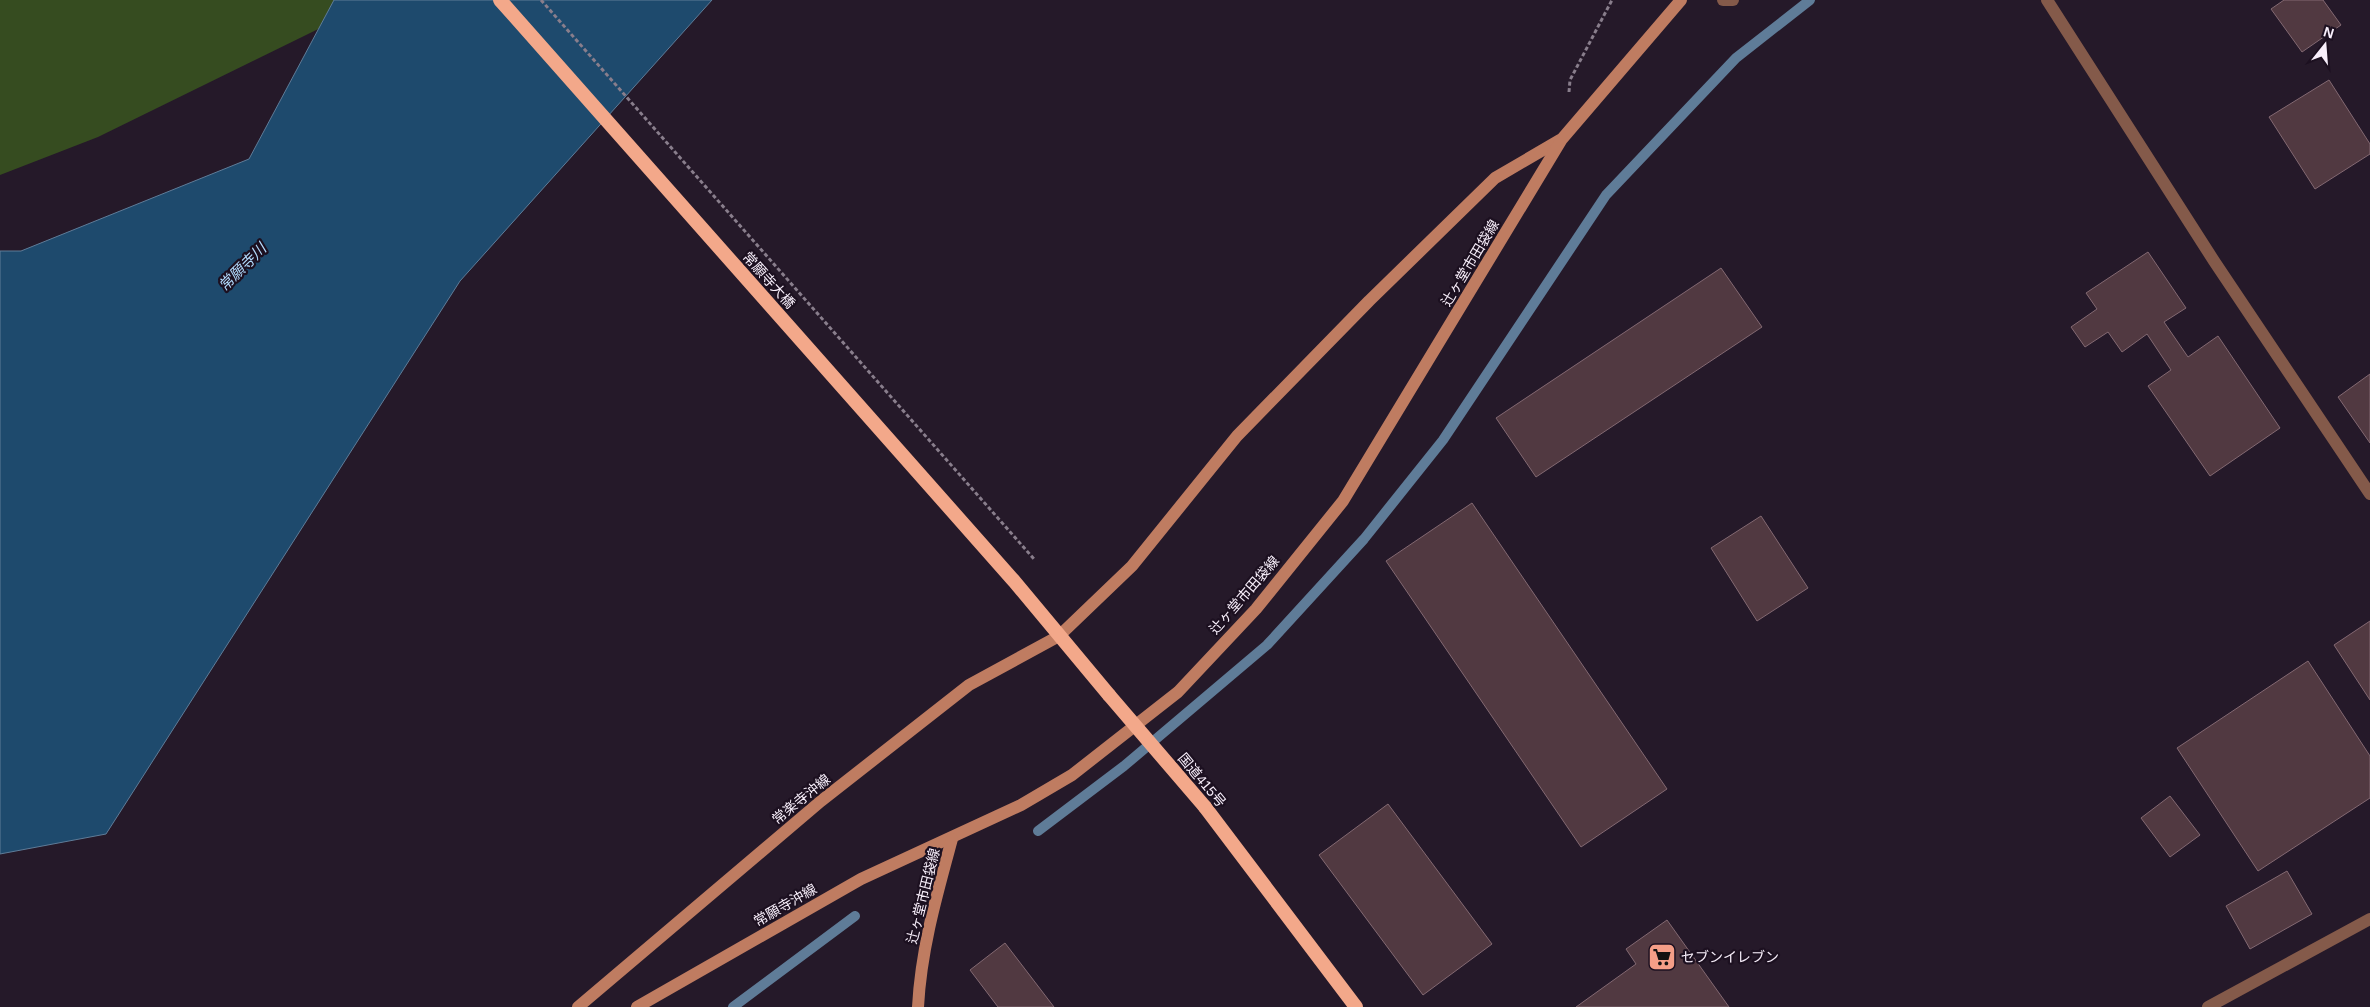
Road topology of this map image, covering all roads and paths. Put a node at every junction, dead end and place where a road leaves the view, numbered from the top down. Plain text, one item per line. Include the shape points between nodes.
1 (500, 0) edge
2 (541, 0) edge
3 (1612, 0) edge
4 (1681, 0) edge
5 (1723, 0) edge
6 (1733, 0) edge
7 (2048, 0) edge
8 (1562, 139) junction
9 (2370, 494) edge
10 (1034, 559) dead end
11 (1014, 581) joint
12 (1059, 636) junction
13 (952, 839) junction
14 (2370, 918) edge
15 (578, 1007) edge
16 (637, 1007) edge
17 (918, 1007) edge
18 (1356, 1007) edge
19 (2208, 1007) edge

1 - 11 highway, 常願寺大橋
2 - 10 path
3 - 8 path via 1570,80
4 - 8 main road, 辻ヶ堂市田袋線
5 - 6 street
7 - 9 street via 2214,261
8 - 12 main road, 辻ヶ堂市田袋線 via 1495,178 1369,301 1237,436 1132,566
8 - 13 main road, 辻ヶ堂市田袋線 via 1343,501 1256,609 1178,692 1106,750 1021,805
11 - 12 highway, 国道415号
12 - 15 main road, 常楽寺沖線 via 969,685 821,801
12 - 18 highway, 国道415号, bridge via 1205,807
13 - 16 main road, 常願寺沖線 via 861,879
13 - 17 main road, 辻ヶ堂市田袋線 via 928,929
14 - 19 street

